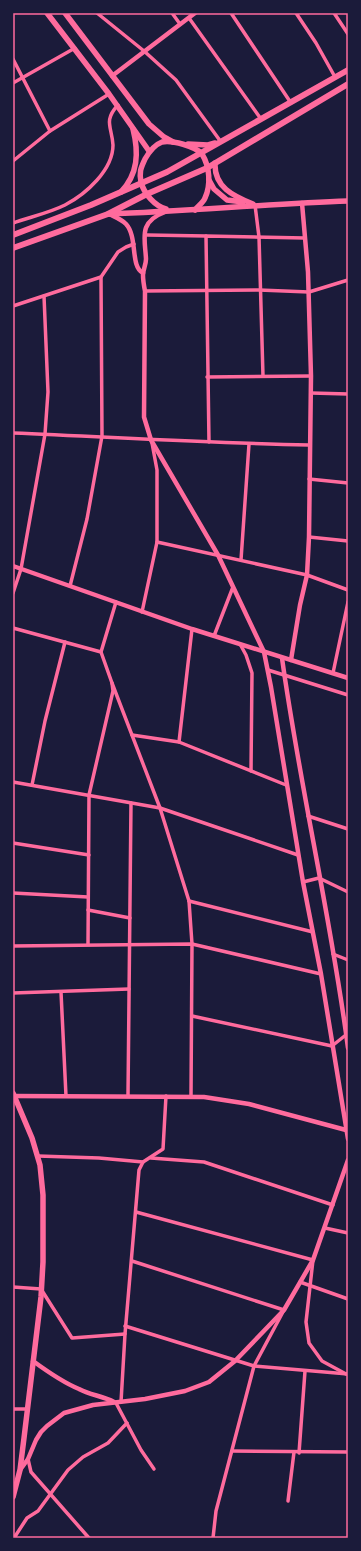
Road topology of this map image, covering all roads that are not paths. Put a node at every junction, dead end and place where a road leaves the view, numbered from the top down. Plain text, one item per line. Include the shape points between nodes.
1 (47, 13) edge
2 (65, 13) edge
3 (97, 13) edge
4 (172, 13) edge
5 (195, 13) edge
6 (231, 13) edge
7 (296, 13) edge
8 (334, 13) edge
9 (189, 18) junction
10 (180, 24) junction
11 (348, 34) edge
12 (75, 48) junction
13 (144, 51) junction
14 (13, 59) edge
15 (348, 70) edge
16 (112, 76) junction
17 (22, 77) junction
18 (335, 77) junction
19 (13, 83) edge
20 (348, 84) edge
21 (109, 94) junction
22 (291, 103) junction
23 (118, 105) junction
24 (261, 119) junction
25 (131, 123) junction
26 (149, 124) junction
27 (50, 131) junction
28 (162, 142) junction
29 (173, 142) junction
30 (221, 142) junction
31 (183, 144) junction
32 (149, 151) junction
33 (201, 153) junction
34 (13, 161) edge
35 (214, 163) junction
36 (207, 168) junction
37 (209, 180) junction
38 (141, 183) junction
39 (119, 193) junction
40 (147, 194) junction
41 (348, 201) edge
42 (248, 202) junction
43 (302, 203) junction
44 (255, 205) junction
45 (195, 210) junction
46 (170, 211) junction
47 (108, 214) junction
48 (13, 223) edge
49 (13, 235) edge
50 (147, 235) dead end
51 (206, 236) junction
52 (259, 237) junction
53 (305, 238) junction
54 (134, 244) junction
55 (13, 248) edge
56 (143, 274) junction
57 (101, 277) junction
58 (348, 280) edge
59 (206, 290) junction
60 (259, 290) junction
61 (144, 291) junction
62 (309, 292) junction
63 (44, 296) junction
64 (13, 306) edge
65 (263, 376) junction
66 (310, 376) junction
67 (207, 377) junction
68 (311, 393) junction
69 (348, 394) edge
70 (13, 433) edge
71 (45, 434) junction
72 (102, 436) junction
73 (151, 440) junction
74 (209, 442) junction
75 (249, 444) junction
76 (309, 445) junction
77 (309, 479) junction
78 (348, 482) edge
79 (309, 537) junction
80 (348, 541) edge
81 (157, 542) junction
82 (218, 555) junction
83 (241, 560) junction
84 (13, 566) edge
85 (21, 569) junction
86 (307, 575) junction
87 (70, 586) junction
88 (233, 586) junction
89 (348, 590) edge
90 (13, 593) edge
91 (116, 602) junction
92 (348, 602) edge
93 (142, 612) junction
94 (13, 628) edge
95 (192, 629) junction
96 (214, 636) junction
97 (65, 642) junction
98 (240, 644) junction
99 (101, 652) junction
100 (264, 652) junction
101 (282, 658) junction
102 (291, 660) junction
103 (268, 670) junction
104 (333, 673) junction
105 (285, 675) junction
106 (348, 678) edge
107 (112, 682) junction
108 (348, 695) edge
109 (132, 736) junction
110 (179, 742) junction
111 (251, 772) junction
112 (13, 782) edge
113 (32, 785) junction
114 (286, 785) junction
115 (89, 795) junction
116 (131, 803) junction
117 (160, 808) junction
118 (308, 816) junction
119 (348, 829) edge
120 (13, 843) edge
121 (298, 855) junction
122 (89, 856) junction
123 (319, 878) junction
124 (303, 882) junction
125 (348, 892) edge
126 (13, 893) edge
127 (88, 897) junction
128 (190, 901) junction
129 (88, 910) junction
130 (130, 918) junction
131 (313, 932) junction
132 (88, 944) junction
133 (129, 944) junction
134 (192, 944) junction
135 (13, 946) edge
136 (334, 954) junction
137 (348, 960) edge
138 (321, 974) junction
139 (129, 989) junction
140 (62, 992) junction
141 (13, 993) edge
142 (192, 1016) junction
143 (347, 1034) edge
144 (332, 1046) junction
145 (348, 1048) edge
146 (13, 1095) edge
147 (66, 1096) junction
148 (128, 1096) junction
149 (166, 1096) junction
150 (191, 1096) junction
151 (346, 1130) junction
152 (348, 1139) edge
153 (38, 1156) junction
154 (150, 1158) junction
155 (348, 1160) edge
156 (143, 1162) junction
157 (346, 1171) edge
158 (333, 1205) junction
159 (136, 1212) junction
160 (325, 1228) junction
161 (348, 1233) edge
162 (313, 1260) junction
163 (132, 1261) junction
164 (300, 1282) junction
165 (310, 1285) junction
166 (13, 1287) edge
167 (41, 1289) junction
168 (348, 1299) edge
169 (284, 1310) junction
170 (126, 1326) junction
171 (125, 1334) junction
172 (33, 1361) junction
173 (235, 1361) junction
174 (254, 1366) junction
175 (304, 1371) junction
176 (347, 1374) edge
177 (118, 1402) junction
178 (13, 1409) edge
179 (27, 1409) junction
180 (128, 1423) junction
181 (232, 1451) junction
182 (294, 1452) junction
183 (348, 1452) edge
184 (299, 1453) junction
185 (28, 1459) junction
186 (154, 1469) dead end
187 (20, 1470) junction
188 (15, 1484) edge
189 (51, 1494) junction
190 (13, 1497) edge
191 (288, 1501) dead end
192 (14, 1538) edge
193 (89, 1538) edge
194 (213, 1538) edge

1 - 12 main road
2 - 16 main road
3 - 13 street
4 - 10 street
5 - 9 street
6 - 22 street
7 - 18 street
8 - 11 street
9 - 10 street
9 - 24 street
10 - 13 street
12 - 17 street
12 - 21 main road
13 - 16 street
13 - 30 street via 176,80
14 - 17 street
15 - 18 main road
16 - 26 main road
17 - 19 street
17 - 27 street
18 - 22 main road
20 - 35 main road
21 - 23 main road
21 - 27 street
22 - 24 main road
23 - 25 main road
23 - 48 street via 109,118 112,151 102,174 78,197 64,205
24 - 30 main road
25 - 32 main road
25 - 39 main road via 137,161 130,181
26 - 28 main road
26 - 29 main road
27 - 34 street
28 - 29 main road
28 - 32 main road
29 - 31 main road
30 - 31 main road via 208,145
30 - 33 main road
31 - 33 main road
32 - 38 main road via 139,173
33 - 36 main road
33 - 38 main road
35 - 36 main road
35 - 42 main road via 216,178 231,193
36 - 37 main road
36 - 40 main road
37 - 42 main road via 214,189 227,200
37 - 45 main road via 204,199
38 - 39 main road
38 - 40 main road
39 - 49 main road
40 - 46 main road via 160,207
40 - 47 main road
41 - 43 main road
42 - 44 main road
43 - 44 main road
43 - 53 street
44 - 45 main road
44 - 52 street
45 - 46 main road
46 - 47 main road
46 - 56 street via 154,218 145,231 146,262
47 - 54 street via 126,224 131,231
47 - 55 main road
50 - 51 street
51 - 52 street
51 - 59 street
52 - 53 street
52 - 60 street
53 - 62 street
54 - 56 street via 135,264
54 - 57 street via 118,252
56 - 61 street
57 - 63 street
57 - 72 street
58 - 62 street
59 - 60 street
59 - 61 street
59 - 67 street
60 - 62 street
60 - 65 street
61 - 73 street via 144,417
62 - 66 street
63 - 64 street
63 - 71 street via 48,392
65 - 66 street
65 - 67 street
66 - 68 street
67 - 74 street
68 - 69 street
68 - 76 street
70 - 71 street
71 - 72 street
71 - 85 street
72 - 73 street
72 - 87 street
73 - 74 street
73 - 81 street via 157,470
73 - 82 street
74 - 75 street
75 - 76 street
75 - 83 street
76 - 77 street
77 - 78 street
77 - 79 street
79 - 80 street
79 - 86 street
81 - 82 street
81 - 93 street
82 - 83 street
82 - 88 street
83 - 86 street
84 - 85 street
85 - 87 street
85 - 90 street
86 - 89 street
86 - 102 street
87 - 91 street
88 - 96 street
88 - 100 street
91 - 93 street
91 - 99 street
92 - 104 street
93 - 95 street
94 - 97 street
95 - 96 street
95 - 110 street
96 - 98 street
97 - 99 street
97 - 113 street
98 - 100 street
98 - 111 street via 252,673
99 - 107 street
100 - 101 street
100 - 103 street
101 - 102 street
101 - 105 street
102 - 104 street
103 - 105 street
103 - 114 street
104 - 106 street
105 - 108 street
105 - 118 street
107 - 109 street
107 - 115 street via 113,691
109 - 110 street
109 - 117 street
110 - 111 street
111 - 114 street
112 - 113 street
113 - 115 street
114 - 121 street
115 - 116 street
115 - 122 street
116 - 117 street
116 - 130 street
117 - 121 street
117 - 128 street
118 - 119 street
118 - 123 street
120 - 122 street
121 - 124 street
122 - 127 street
123 - 124 street
123 - 125 street
123 - 136 street
124 - 131 street
126 - 127 street
127 - 129 street
128 - 131 street
128 - 134 street
129 - 130 street
129 - 132 street
130 - 133 street
131 - 138 street
132 - 133 street
132 - 135 street
133 - 134 street
133 - 139 street
134 - 138 street
134 - 142 street
136 - 137 street
136 - 143 street
138 - 144 street
139 - 140 street
139 - 148 street
140 - 141 street
140 - 147 street
142 - 144 street
142 - 150 street
143 - 144 street
143 - 145 street
144 - 151 street
146 - 147 street
146 - 153 main road
147 - 148 street
148 - 149 street
149 - 150 street
149 - 154 street via 163,1149
150 - 151 street via 249,1104
151 - 152 street
153 - 156 street
153 - 167 main road via 42,1195
154 - 156 street
154 - 158 street via 204,1162
155 - 157 street
156 - 159 street via 139,1170
157 - 158 street
158 - 160 street
159 - 162 street
159 - 163 street
160 - 161 street
160 - 162 street
162 - 164 street
162 - 165 street
163 - 169 street
163 - 170 street
164 - 165 street
164 - 169 street
165 - 168 street
165 - 176 street via 306,1322 309,1344 322,1361
166 - 167 street
167 - 171 street via 72,1338
167 - 172 main road
169 - 173 street
169 - 174 street
170 - 171 street
170 - 173 street
171 - 177 street
172 - 177 street via 80,1390
172 - 179 main road
173 - 174 street
173 - 177 street via 209,1382 185,1391
174 - 175 street
174 - 181 street
175 - 176 street
175 - 184 street
177 - 180 street
177 - 185 street via 76,1409 56,1418 41,1432
178 - 179 street
179 - 187 main road
180 - 186 street
180 - 189 street via 108,1443 83,1457 68,1470
181 - 182 street
181 - 194 street via 216,1512
182 - 184 street
182 - 191 street
183 - 184 street
185 - 187 street
185 - 189 street via 31,1472
187 - 188 main road
188 - 190 main road
189 - 192 street via 38,1511 27,1518
189 - 193 street

